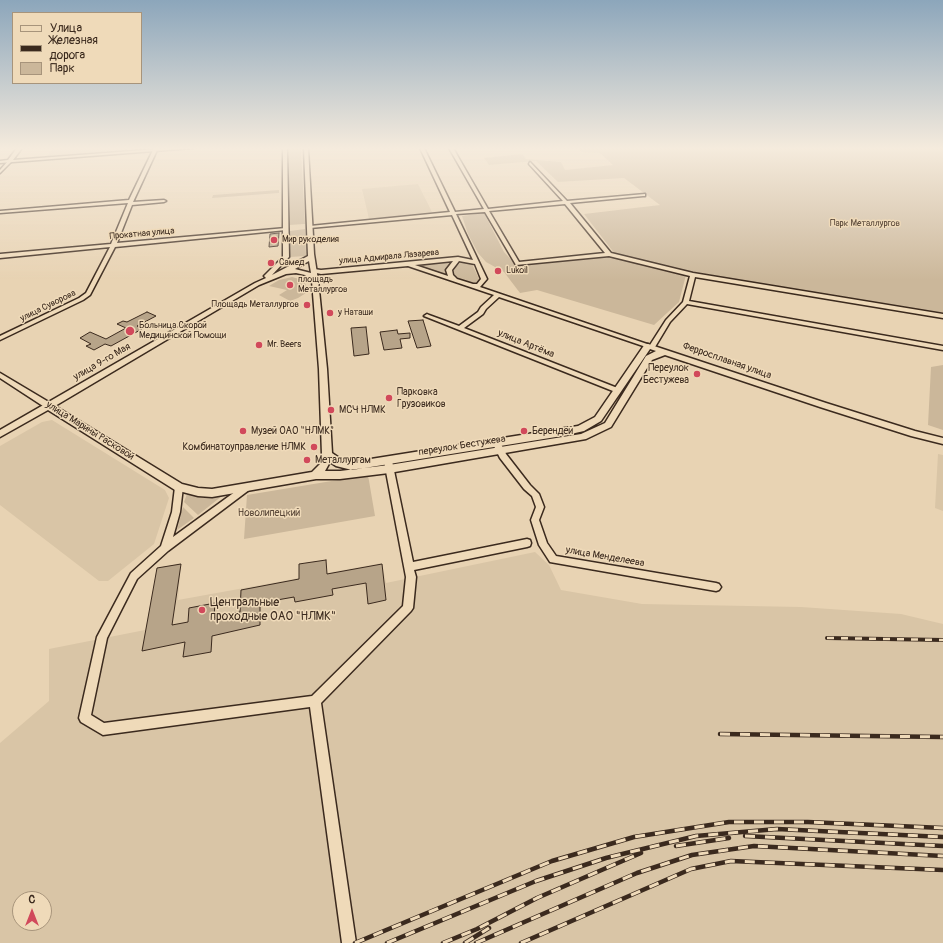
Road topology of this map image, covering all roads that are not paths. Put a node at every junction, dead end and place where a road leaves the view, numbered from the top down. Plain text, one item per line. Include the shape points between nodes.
1 (136, 192) edge
2 (286, 192) edge
3 (308, 192) edge
4 (443, 192) edge
5 (476, 192) edge
6 (557, 192) edge
7 (643, 195) dead end
8 (164, 201) dead end
9 (131, 202) junction
10 (566, 202) junction
11 (486, 210) junction
12 (0, 212) edge
13 (453, 213) junction
14 (310, 227) junction
15 (286, 229) junction
16 (114, 244) junction
17 (471, 252) junction
18 (609, 254) junction
19 (0, 256) edge
20 (286, 257) junction
21 (311, 257) junction
22 (460, 259) junction
23 (477, 263) junction
24 (407, 264) junction
25 (296, 271) junction
26 (314, 271) junction
27 (286, 272) junction
28 (268, 275) junction
29 (693, 275) junction
30 (484, 279) junction
31 (315, 280) junction
32 (454, 280) junction
33 (258, 284) junction
34 (471, 286) junction
35 (498, 295) junction
36 (505, 298) junction
37 (686, 302) junction
38 (428, 316) dead end
39 (943, 316) edge
40 (461, 328) junction
41 (0, 338) edge
42 (650, 346) junction
43 (943, 348) edge
44 (667, 352) junction
45 (0, 375) edge
46 (618, 391) junction
47 (49, 406) junction
48 (0, 434) edge
49 (943, 441) edge
50 (499, 448) junction
51 (328, 455) junction
52 (389, 465) junction
53 (352, 466) junction
54 (315, 476) junction
55 (179, 487) junction
56 (246, 488) junction
57 (527, 543) dead end
58 (164, 548) junction
59 (410, 572) junction
60 (716, 587) dead end
61 (316, 701) junction
62 (349, 943) edge

1 - 9 street, улица Суворова
2 - 15 main road
3 - 14 main road
4 - 13 street
5 - 11 street
6 - 10 street
7 - 10 street
8 - 9 street
9 - 12 street
9 - 16 street, улица Суворова
10 - 11 street
10 - 18 street
11 - 13 street
11 - 18 street via 518,264
13 - 14 street
13 - 17 street
14 - 21 main road
15 - 16 street, Прокатная улица
15 - 20 main road
16 - 19 street, Прокатная улица
16 - 41 street, улица Суворова via 88,294
17 - 22 street
17 - 23 street
18 - 29 street
20 - 21 main road via 297,260
20 - 28 main road
21 - 26 main road
21 - 27 main road
22 - 23 street
22 - 24 street, улица Адмирала Лазарева
22 - 32 street via 449,270
23 - 30 street
24 - 26 street, улица Адмирала Лазарева
24 - 32 street
25 - 26 main road
25 - 27 main road
25 - 31 main road
26 - 31 main road
27 - 28 main road
27 - 33 main road
28 - 33 main road
29 - 37 street
29 - 39 street
30 - 34 street via 480,285
30 - 36 street via 492,289
31 - 51 main road
32 - 34 street
33 - 47 main road, улица 9-го Мая
34 - 35 street
35 - 36 street
35 - 40 street via 481,313
36 - 42 street, Ферросплавная улица
37 - 42 street
37 - 43 street
38 - 40 street, улица Артёма
40 - 46 street, улица Артёма
42 - 44 main road, Ферросплавная улица
42 - 46 main road, переулок Бестужева
44 - 49 main road, Ферросплавная улица via 914,434
44 - 50 main road, переулок Бестужева via 649,358 608,425 600,430 573,440
45 - 47 street, улица Марины Расковой
46 - 50 main road, переулок Бестужева via 598,419 581,429
47 - 48 main road, улица 9-го Мая
47 - 55 main road, улица Марины Расковой
50 - 52 main road, переулок Бестужева
50 - 60 street, улица Менделеева via 526,486 535,494 540,507 535,520 543,546 552,559
51 - 53 main road, переулок Бестужева via 339,463
51 - 54 main road via 325,465
52 - 53 main road, переулок Бестужева
52 - 54 main road, переулок Бестужева via 340,475
52 - 59 street
53 - 54 main road
54 - 56 main road
55 - 56 main road via 198,492
55 - 58 street via 176,512
56 - 58 street
57 - 59 street
58 - 61 street via 134,576 102,637 85,718 103,729
59 - 61 street via 408,608
61 - 62 street

